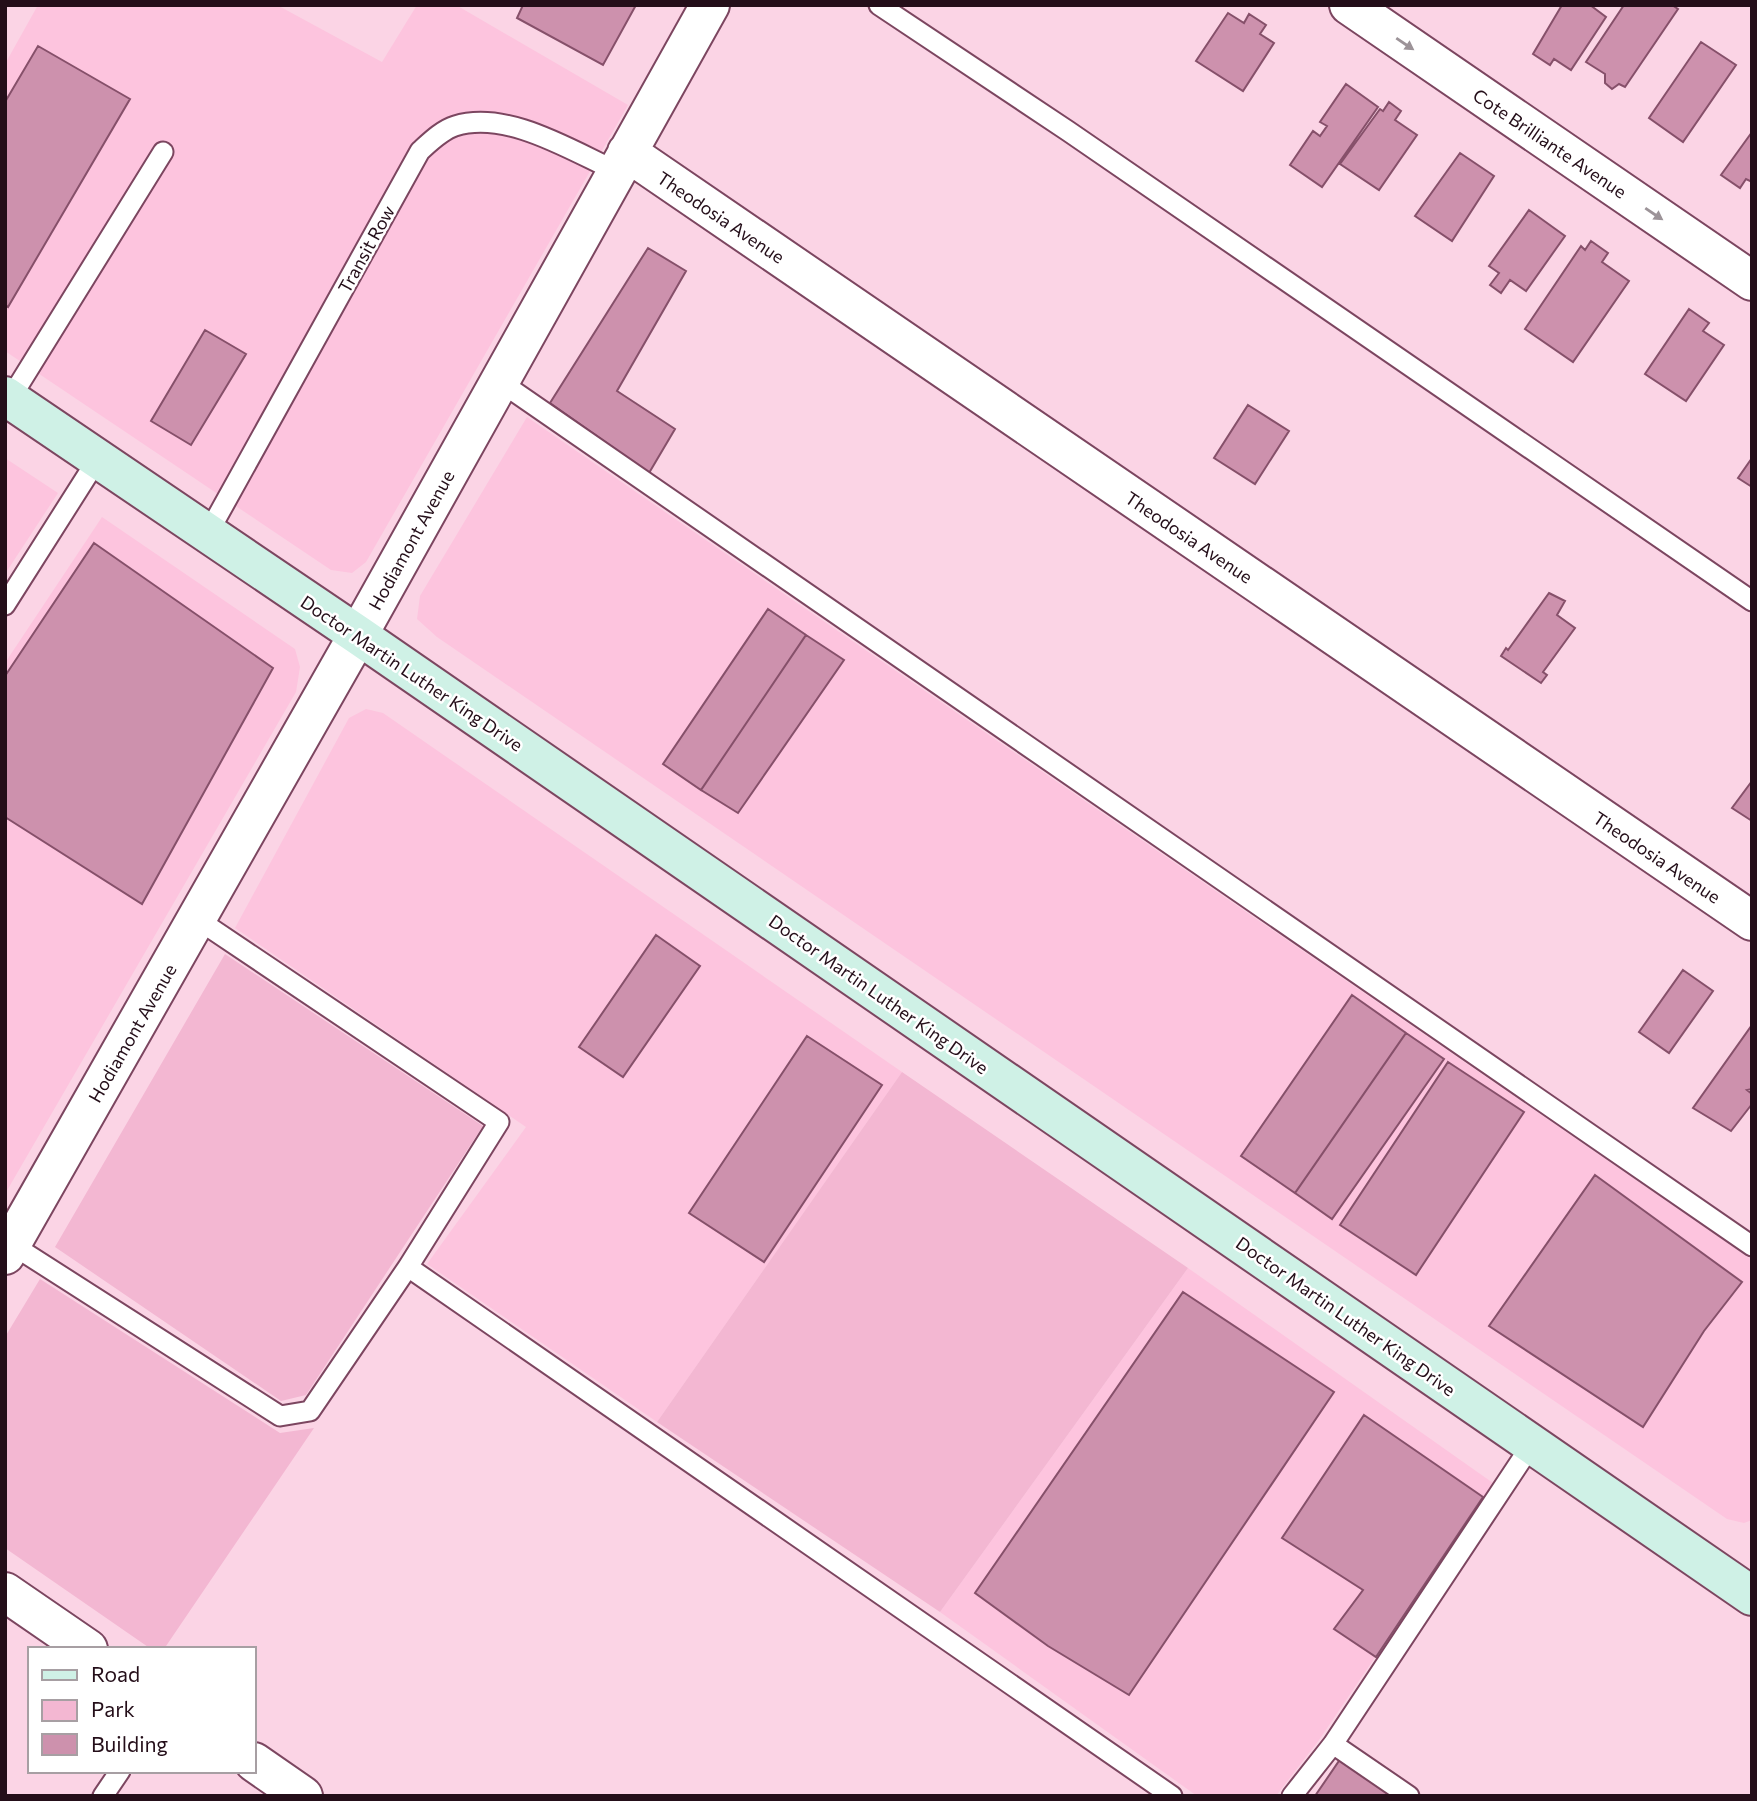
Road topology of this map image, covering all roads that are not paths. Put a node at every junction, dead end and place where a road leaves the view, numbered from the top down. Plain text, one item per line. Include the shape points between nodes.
1 (709, 5) edge
2 (879, 5) edge
3 (1349, 5) edge
4 (163, 152) dead end
5 (621, 162) junction
6 (1752, 281) edge
7 (499, 381) junction
8 (7, 397) edge
9 (97, 460) junction
10 (208, 534) junction
11 (1752, 601) edge
12 (5, 605) edge
13 (358, 635) junction
14 (197, 919) junction
15 (1752, 921) edge
16 (1752, 1246) edge
17 (8, 1249) edge
18 (408, 1267) junction
19 (1532, 1444) junction
20 (5, 1592) edge
21 (1752, 1596) edge
22 (85, 1647) edge
23 (1333, 1744) junction
24 (256, 1763) edge
25 (119, 1773) edge
26 (103, 1796) edge
27 (303, 1796) edge
28 (1172, 1796) edge
29 (1292, 1796) edge
30 (1409, 1796) edge

1 - 5 street, Hodiamont Avenue
2 - 11 lane
3 -> 6 street, Cote Brilliante Avenue
4 - 8 lane
5 - 7 street, Hodiamont Avenue
5 - 10 lane, Transit Row via 535,132 486,122 455,126 436,136 420,151
5 - 15 street, Theodosia Avenue
7 - 13 street, Hodiamont Avenue
7 - 16 lane
8 - 9 main road, Doctor Martin Luther King Drive
9 - 10 main road, Doctor Martin Luther King Drive
9 - 12 lane
10 - 13 main road, Doctor Martin Luther King Drive
13 - 14 street, Hodiamont Avenue
13 - 19 main road, Doctor Martin Luther King Drive
14 - 17 street, Hodiamont Avenue
14 - 18 lane via 499,1122
17 - 18 lane via 280,1416 310,1411
18 - 28 lane
19 - 21 main road, Doctor Martin Luther King Drive
19 - 23 lane
20 - 22 street
23 - 29 lane
23 - 30 lane
24 - 27 street
25 - 26 lane

